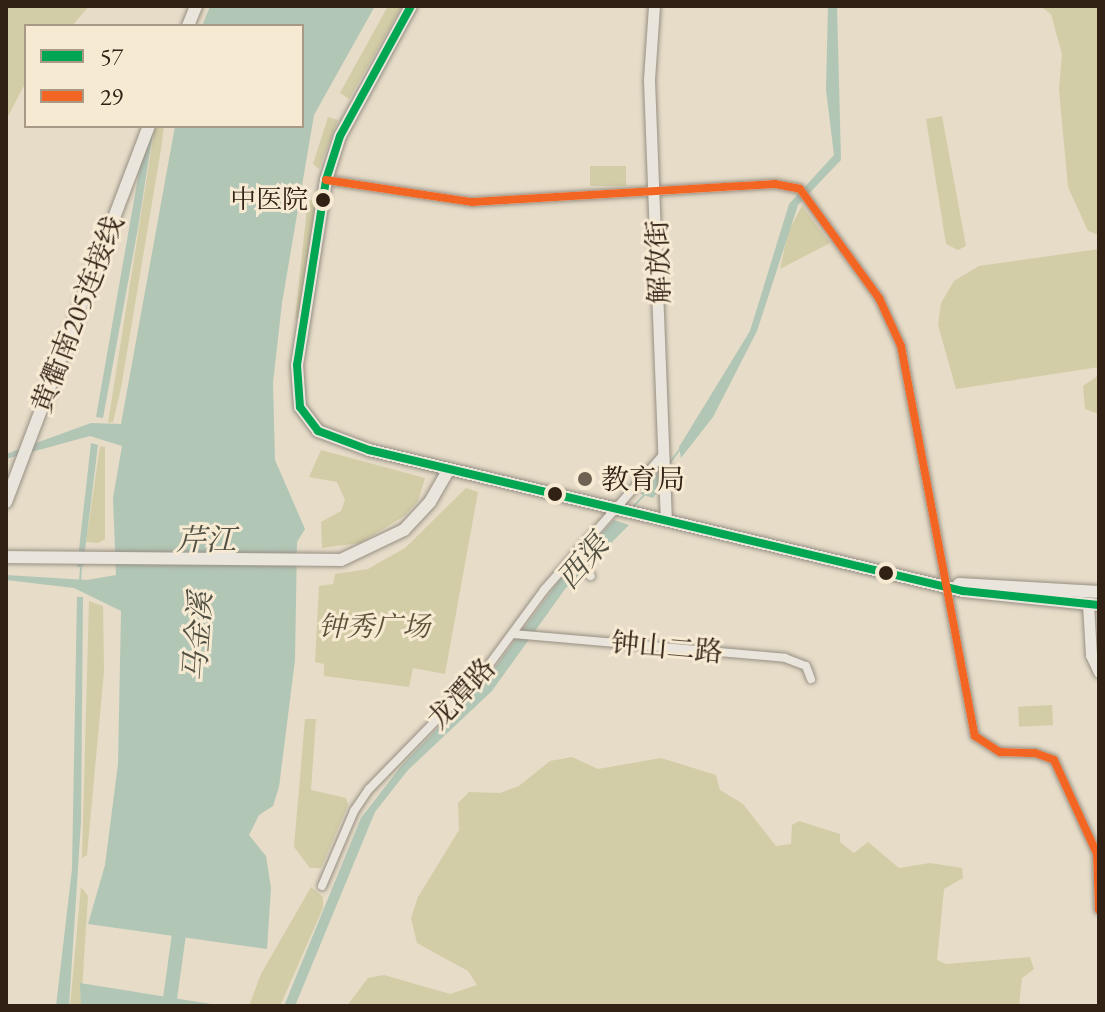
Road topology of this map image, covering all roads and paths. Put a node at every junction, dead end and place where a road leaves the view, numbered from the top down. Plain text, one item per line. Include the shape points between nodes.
1 (411, 6) edge
2 (654, 6) edge
3 (148, 128) edge
4 (326, 180) junction
5 (654, 192) junction
6 (662, 456) junction
7 (449, 469) junction
8 (6, 502) edge
9 (614, 507) junction
10 (666, 518) junction
11 (6, 557) edge
12 (573, 557) junction
13 (591, 576) dead end
14 (948, 585) junction
15 (1099, 592) edge
16 (1094, 604) edge
17 (513, 634) junction
18 (1099, 672) edge
19 (811, 679) dead end
20 (322, 886) dead end
21 (1099, 910) edge

1 - 4 main road via 340,136
2 - 5 street, 解放街 via 649,80
3 - 8 main road, 黄衢南205连接线
4 - 5 street via 472,202
4 - 7 main road via 296,377 300,407 318,431
5 - 6 street, 解放街
5 - 14 street via 782,184 800,189 810,200 879,298 901,346
6 - 9 street, 龙潭路
6 - 10 street, 解放街
7 - 9 main road
7 - 11 main road via 430,502 404,530 361,553 321,563
9 - 10 main road
9 - 12 street, 龙潭路
10 - 14 main road
12 - 13 street
12 - 17 street, 龙潭路
14 - 15 main road
14 - 16 main road via 978,593
14 - 21 street via 975,736 1000,752 1035,753 1054,760 1097,854
16 - 18 street via 1091,655
17 - 19 street, 钟山二路 via 785,658 806,666
17 - 20 street, 龙潭路 via 465,692 369,789

